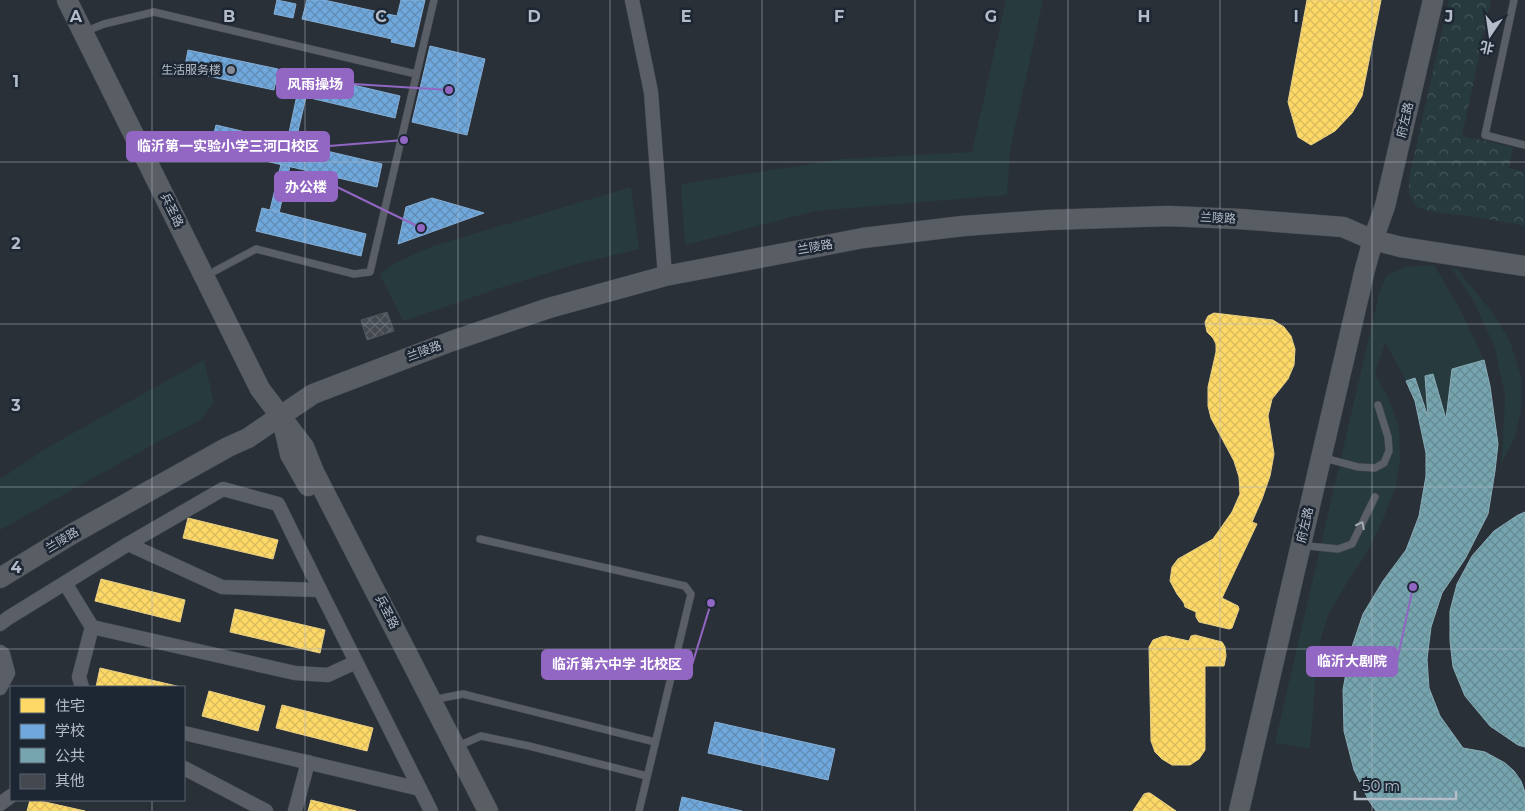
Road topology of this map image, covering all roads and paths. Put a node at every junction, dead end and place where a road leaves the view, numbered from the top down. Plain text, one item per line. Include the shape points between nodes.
1 (67, 0) edge
2 (80, 0) edge
3 (434, 0) edge
4 (632, 0) edge
5 (1426, 0) edge
6 (1433, 0) edge
7 (1514, 0) edge
8 (94, 28) junction
9 (416, 74) junction
10 (1525, 145) edge
11 (1373, 240) junction
12 (1525, 252) edge
13 (1525, 266) edge
14 (215, 271) junction
15 (665, 276) junction
16 (1378, 405) dead end
17 (282, 416) junction
18 (1328, 459) junction
19 (1375, 497) dead end
20 (480, 539) dead end
21 (128, 544) junction
22 (1308, 546) junction
23 (0, 562) edge
24 (0, 578) edge
25 (65, 583) junction
26 (320, 590) junction
27 (0, 624) edge
28 (92, 627) junction
29 (0, 652) edge
30 (356, 662) junction
31 (82, 686) edge
32 (0, 688) edge
33 (433, 702) junction
34 (185, 733) edge
35 (655, 742) junction
36 (456, 747) junction
37 (308, 762) junction
38 (185, 769) edge
39 (647, 776) junction
40 (420, 789) junction
41 (266, 811) edge
42 (295, 811) edge
43 (431, 811) edge
44 (476, 811) edge
45 (488, 811) edge
46 (639, 811) edge
47 (1239, 811) edge
48 (1246, 811) edge

1 - 17 main road, 兵圣路 via 260,389
2 - 8 main road, 兵圣路
3 - 9 lane
4 - 15 street via 651,92
5 - 11 main road, 府左路 via 1378,205
6 - 11 main road, 府左路 via 1385,206
7 - 10 lane via 1485,135
8 - 9 lane via 154,12
8 - 14 main road, 兵圣路
9 - 14 lane via 370,272 354,274 256,249
11 - 12 main road, 兰陵路 via 1404,234
11 - 13 main road, 兰陵路
11 - 15 main road, 兰陵路 via 1343,227 1239,219 1168,216 1047,220 863,238
11 - 17 main road, 兰陵路 via 1140,230 1004,236 865,251 627,299 553,320 404,372 320,407
11 - 18 main road, 府左路 via 1372,270
11 - 47 main road, 府左路
14 - 17 main road, 兵圣路 via 270,384
15 - 17 main road, 兰陵路 via 549,308 399,360 313,394
16 - 18 lane via 1388,437 1389,451 1384,463 1375,468 1358,467
17 - 23 main road, 兰陵路 via 222,435
17 - 24 main road, 兰陵路
17 - 33 main road, 兵圣路 via 304,446 314,472
17 - 44 main road, 兵圣路 via 290,454
18 - 22 main road, 府左路
22 -> 19 lane via 1338,549 1352,544
20 - 35 lane via 685,586 691,594
21 - 25 street
21 - 26 street via 222,587
21 - 26 street via 223,488 278,504
22 - 48 main road, 府左路
25 - 27 street
25 - 28 street
26 - 30 street
28 - 30 street via 294,673 328,675
28 - 31 street via 79,677
29 - 32 street via 8,673
30 - 40 street
33 - 35 lane via 462,694
33 - 36 main road, 兵圣路
34 - 37 street
35 - 39 lane
36 - 39 lane via 481,736
36 - 45 main road, 兵圣路
37 - 40 street
37 - 42 street
38 - 41 street
39 - 46 lane
40 - 43 street

